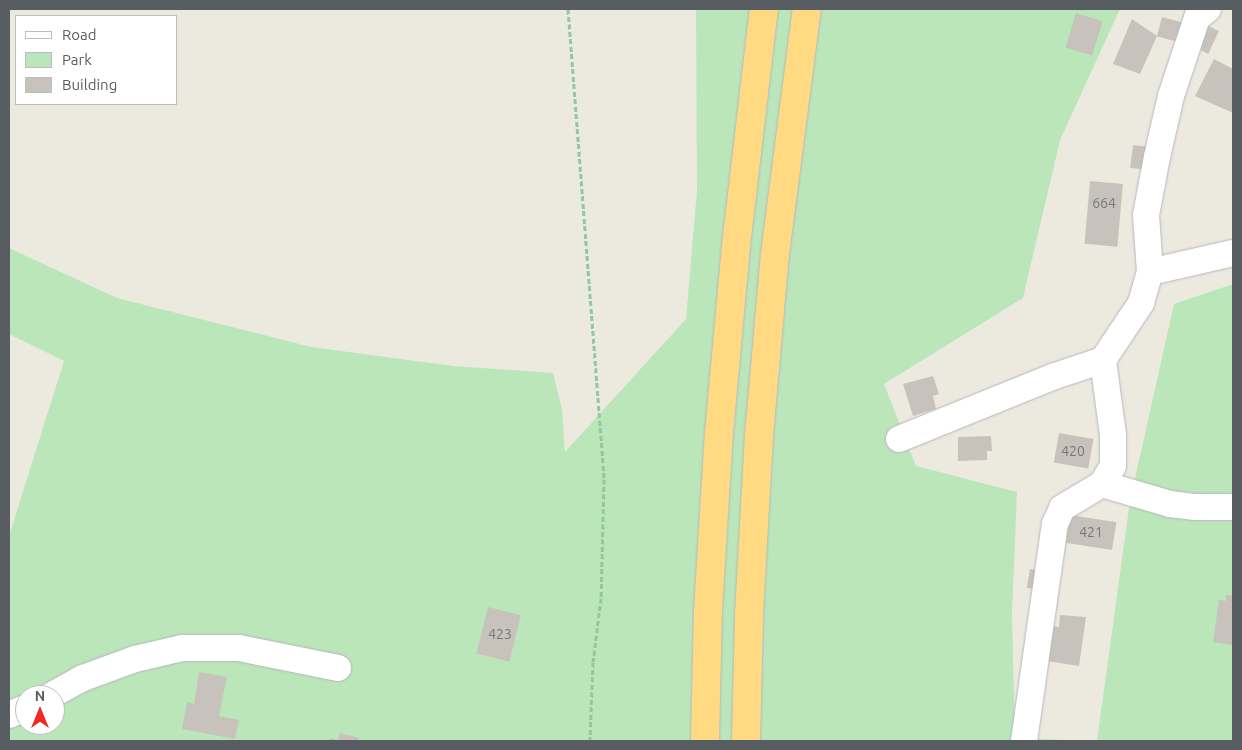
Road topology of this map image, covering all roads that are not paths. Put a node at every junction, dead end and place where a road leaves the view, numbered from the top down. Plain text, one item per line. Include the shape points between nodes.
1 (764, 9) edge
2 (807, 9) edge
3 (1208, 9) edge
4 (1233, 253) edge
5 (1150, 272) junction
6 (1103, 360) junction
7 (899, 439) dead end
8 (1102, 484) junction
9 (1233, 507) edge
10 (338, 668) dead end
11 (65, 688) edge
12 (705, 741) edge
13 (746, 741) edge
14 (1024, 741) edge

1 - 12 highway via 736,246 720,433 708,611
2 - 13 highway via 775,254 759,436
3 - 5 street via 1196,18 1171,96 1157,157 1146,215
4 - 5 street
5 - 6 street via 1142,303
6 - 7 street
6 - 8 street via 1113,435 1113,466
8 - 9 street via 1170,504
8 - 14 street via 1062,508 1055,524
10 - 11 street via 239,648 182,648 135,659

